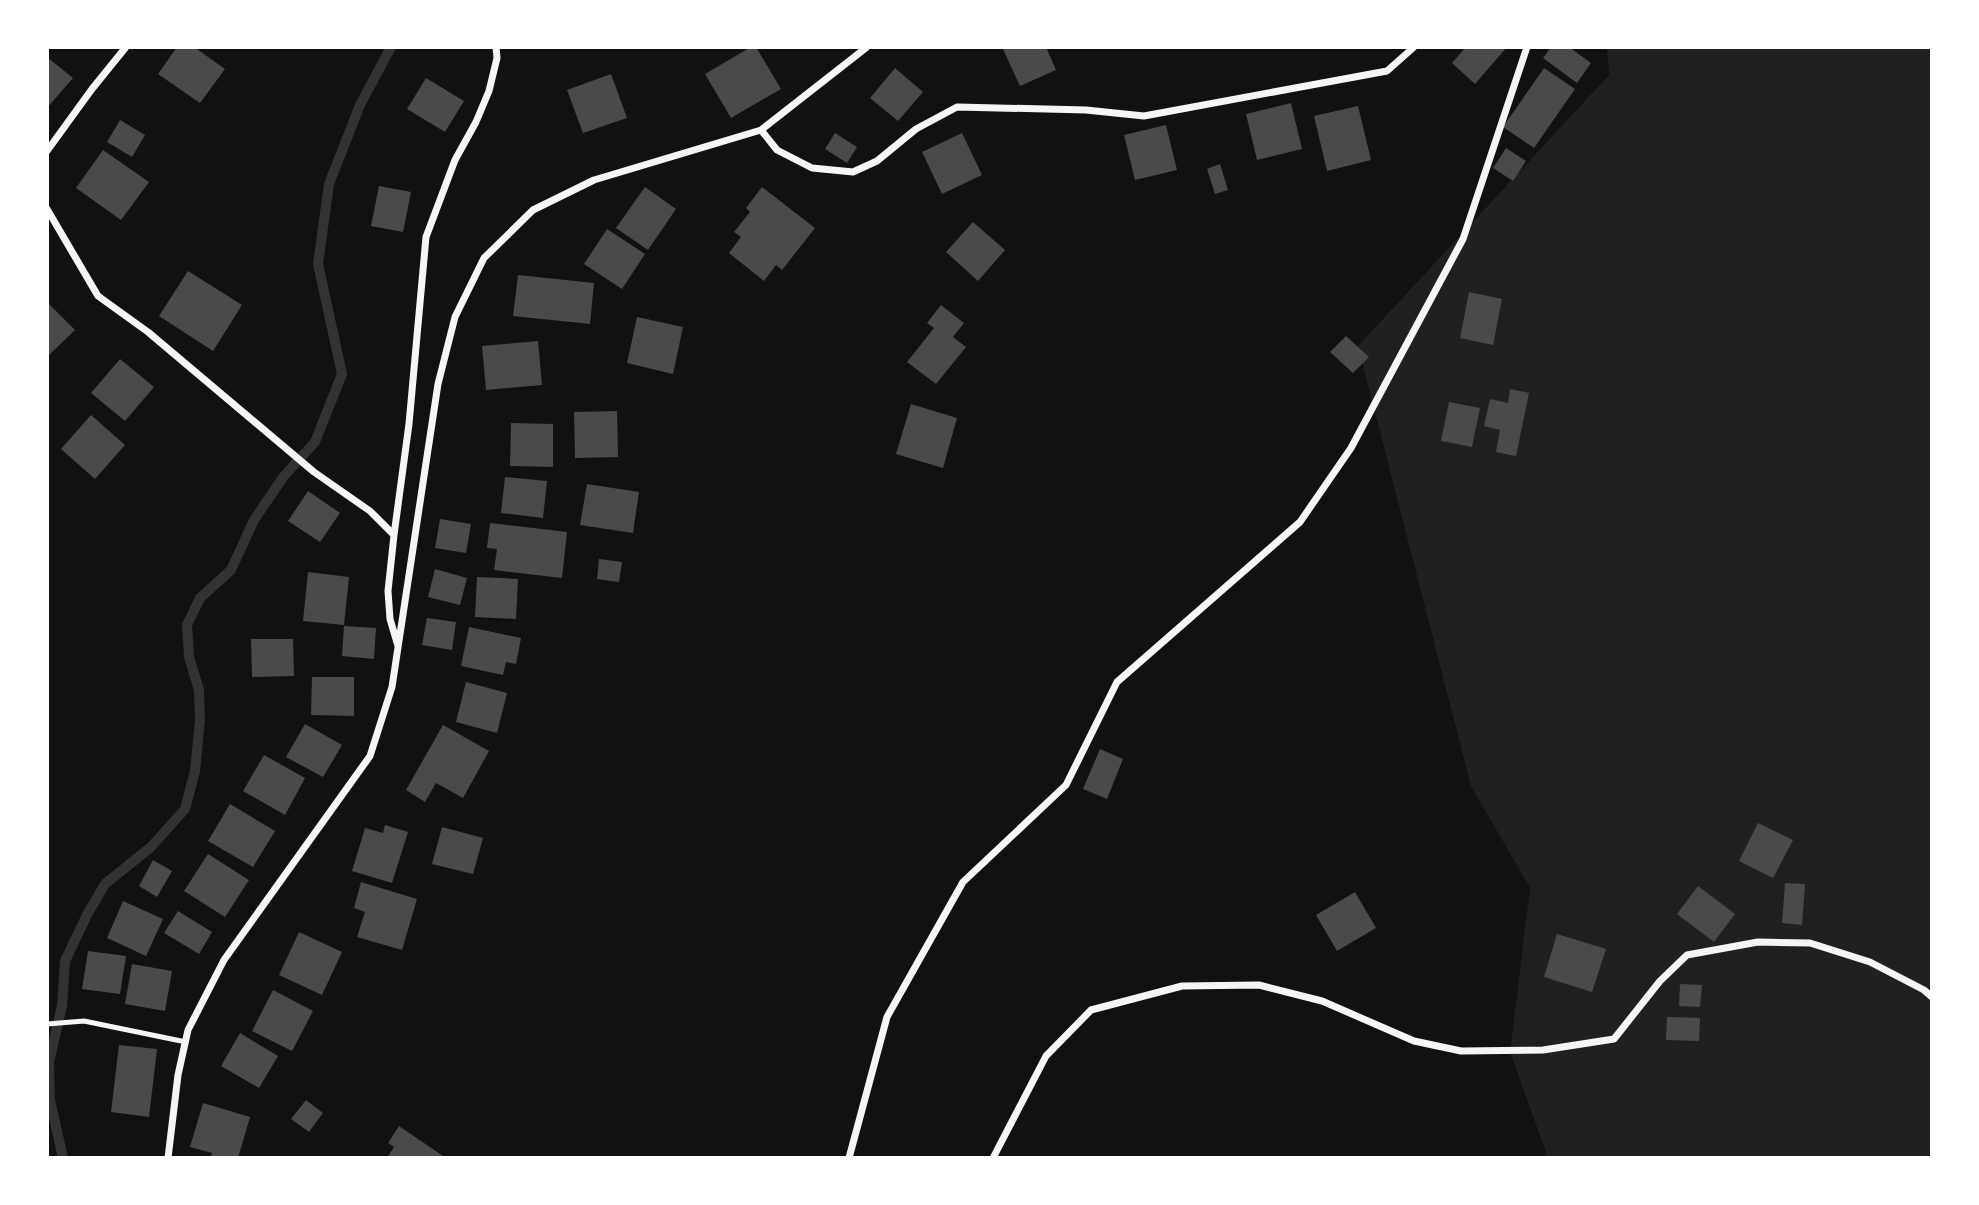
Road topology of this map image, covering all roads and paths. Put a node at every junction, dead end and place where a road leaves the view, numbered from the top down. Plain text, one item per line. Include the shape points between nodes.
1 (126, 47) edge
2 (496, 47) edge
3 (867, 47) edge
4 (1414, 47) edge
5 (1527, 47) edge
6 (761, 130) junction
7 (47, 150) edge
8 (47, 209) edge
9 (394, 535) junction
10 (399, 648) junction
11 (1932, 997) edge
12 (48, 1024) edge
13 (186, 1042) junction
14 (168, 1158) edge
15 (849, 1158) edge
16 (993, 1158) edge

1 - 7 street
2 - 9 street via 498,58 489,91 455,160 426,237
3 - 6 street
4 - 6 street via 1387,71 1144,117 1086,110 957,107 853,172 812,168 777,150
5 - 15 street via 1462,239 1351,448 1300,522 1117,682 1066,785 963,882 887,1017
6 - 10 street via 594,180 533,210 484,258 455,317 438,384
8 - 9 street via 97,296 148,332 314,472 370,510
9 - 10 street via 388,591 390,620
10 - 13 street via 370,756 224,960
11 - 16 street via 1870,962 1810,943 1758,942 1687,955 1614,1039 1543,1050 1461,1051 1414,1041 1322,1001 1259,985 1182,986 1091,1010 1046,1056
12 - 13 lane via 80,1021
13 - 14 street

